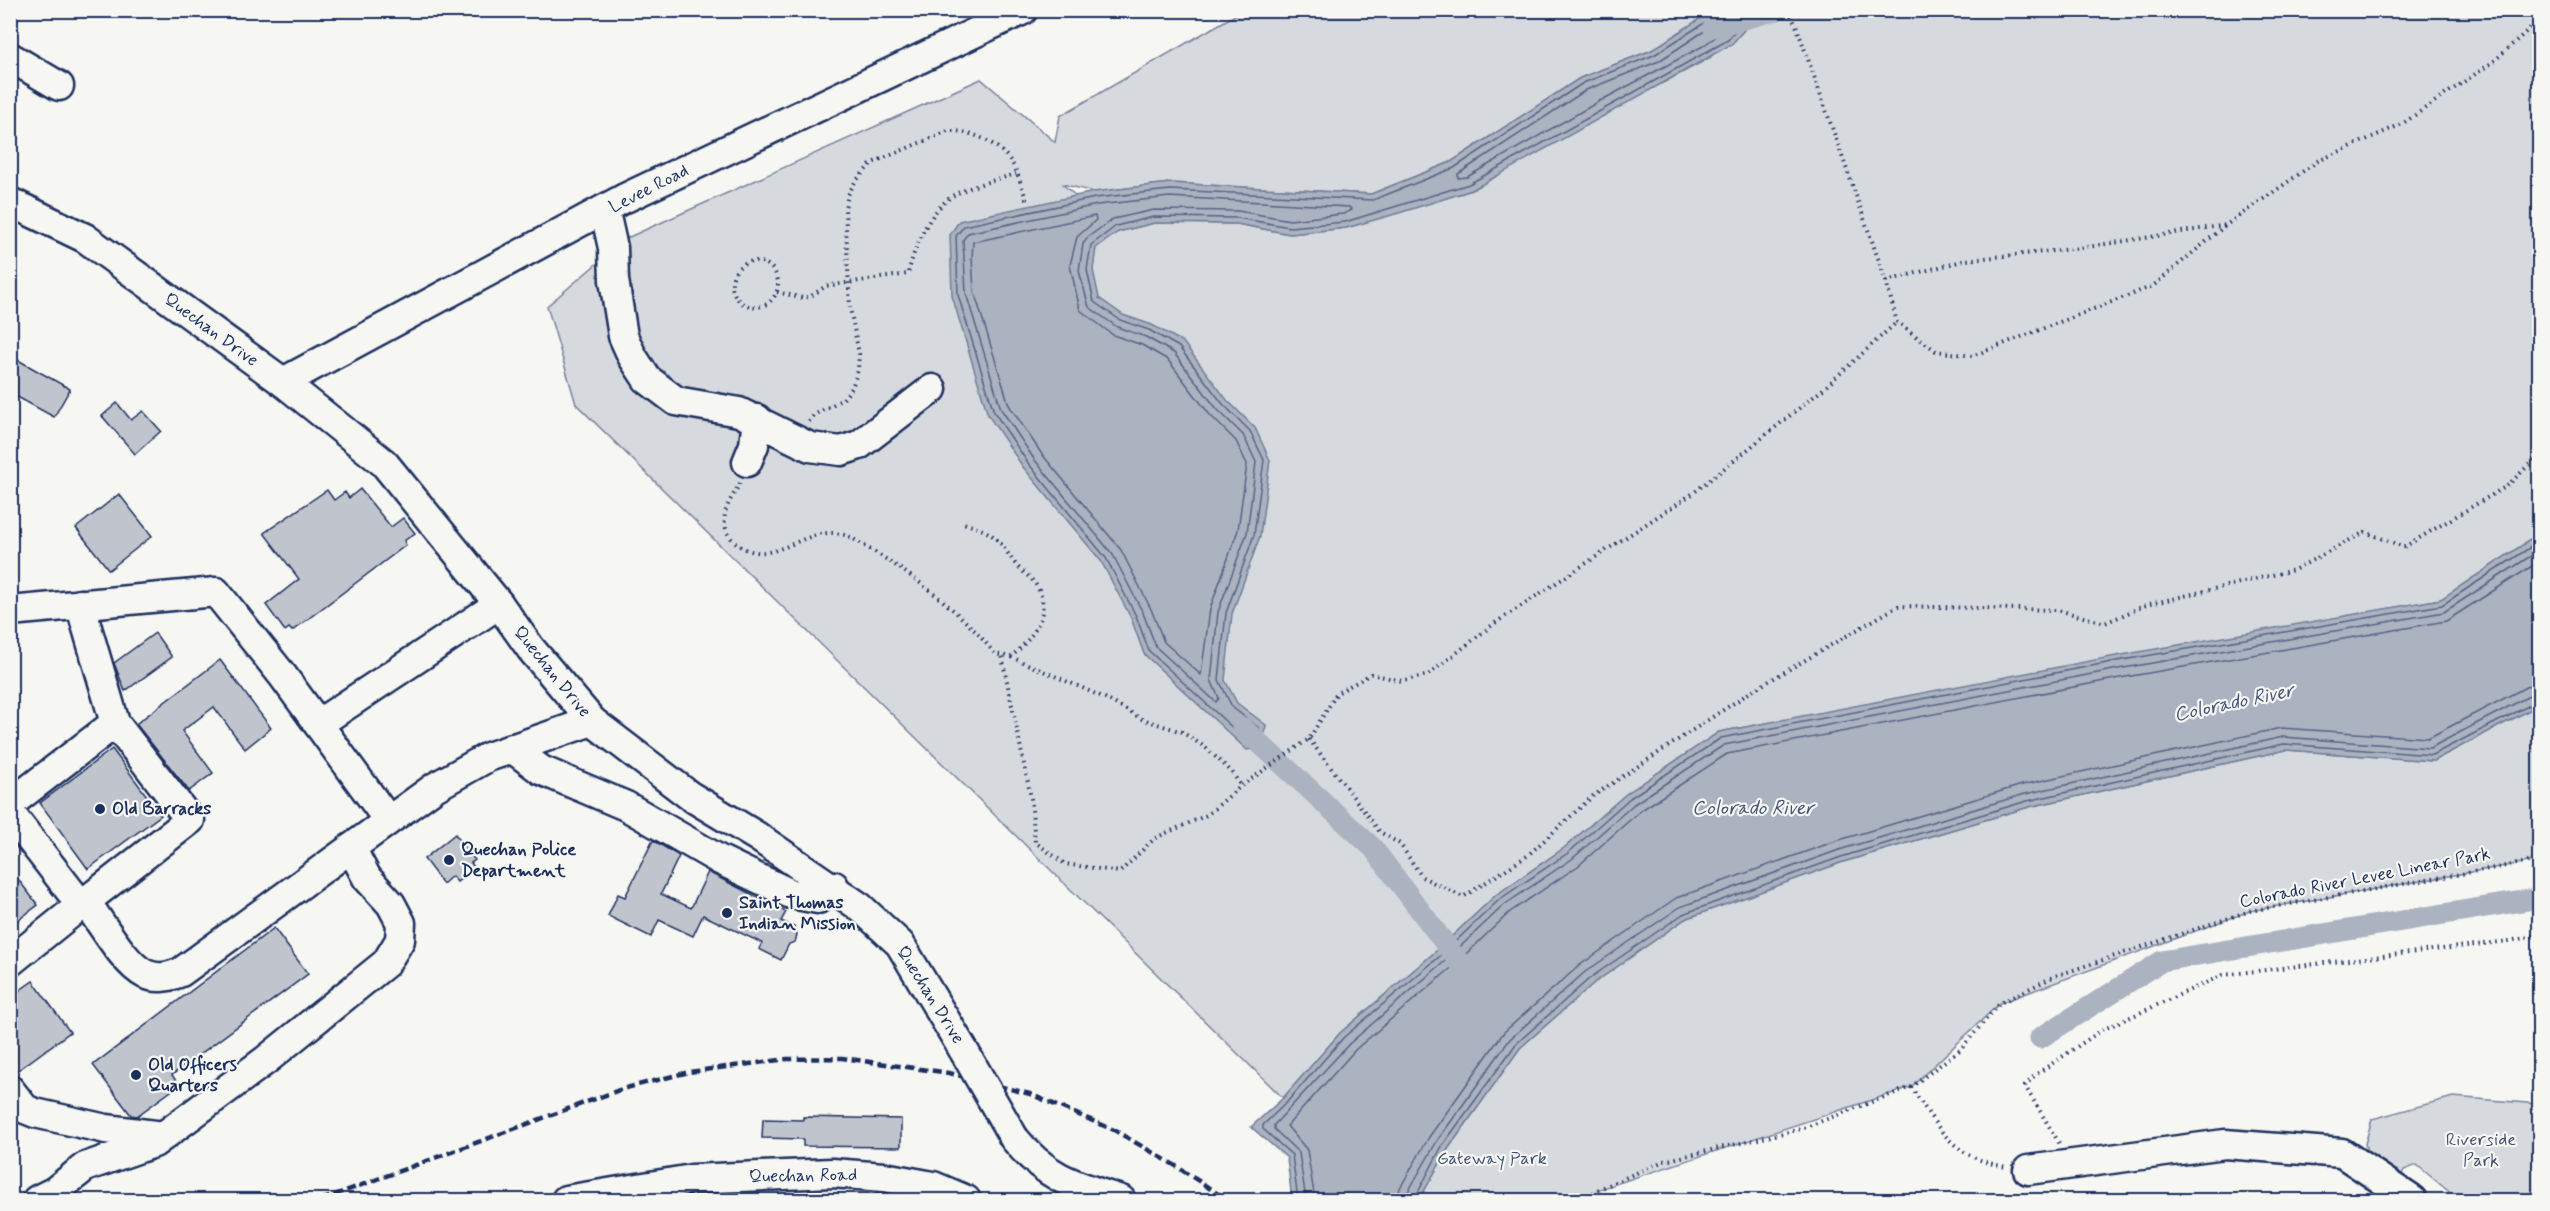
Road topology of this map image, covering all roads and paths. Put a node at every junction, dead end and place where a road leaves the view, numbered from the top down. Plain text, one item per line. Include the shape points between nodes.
1 (1023, 10) edge
2 (1788, 10) edge
3 (2540, 20) edge
4 (10, 57) edge
5 (59, 86) dead end
6 (1016, 174) dead end
7 (10, 202) edge
8 (604, 212) junction
9 (2226, 225) junction
10 (1886, 281) junction
11 (777, 292) junction
12 (1897, 322) junction
13 (283, 382) junction
14 (932, 389) dead end
15 (757, 419) junction
16 (2540, 454) edge
17 (747, 462) dead end
18 (80, 604) junction
19 (499, 604) junction
20 (10, 611) edge
21 (1002, 657) dead end
22 (1011, 657) dead end
23 (592, 721) junction
24 (115, 723) junction
25 (318, 724) junction
26 (1309, 739) junction
27 (512, 748) junction
28 (1241, 786) junction
29 (10, 804) edge
30 (10, 813) edge
31 (388, 820) junction
32 (351, 848) junction
33 (2540, 860) edge
34 (834, 886) junction
35 (83, 903) junction
36 (2540, 934) edge
37 (10, 962) edge
38 (1911, 1087) junction
39 (10, 1090) edge
40 (164, 1136) junction
41 (2073, 1166) junction
42 (2028, 1170) joint
43 (37, 1200) edge
44 (566, 1200) edge
45 (966, 1200) edge
46 (1121, 1200) edge
47 (1583, 1200) edge
48 (2412, 1200) edge

1 - 8 street, Levee Road via 623,199
2 - 10 path
3 - 9 path via 2493,62 2402,124 2318,161
4 - 5 street
6 - 11 path via 953,195 925,230 912,255 908,274 826,286 802,298
7 - 13 street, Quechan Drive via 85,238
8 - 13 street, Levee Road
8 - 15 street via 613,248 623,336 647,379 676,401
9 - 10 path via 2081,248 1966,260
9 - 12 path via 2153,286 1972,356 1936,351
10 - 12 path
11 - 11 path via 774,271 762,262 741,266 733,279 735,294 745,305 760,306
12 - 26 path via 1822,390 1692,494 1495,622 1428,675 1402,681 1371,674 1336,693
13 - 19 street, Quechan Drive via 384,464
14 - 15 street via 860,445 842,451 810,447
15 - 17 street
16 - 26 path via 2507,486 2404,547 2365,532 2294,570 2146,604 2105,623 2058,610 1898,606 1752,692 1593,796 1527,856 1463,897 1422,877 1400,844 1380,832
18 - 20 street
18 - 24 street
18 - 25 street via 216,592
19 - 23 street, Quechan Drive
19 - 25 street
21 - 28 path via 1031,798 1035,842 1065,864 1120,872 1155,837 1207,815
22 - 28 path via 1105,698 1142,719 1182,732 1206,748
23 - 27 street
23 - 34 street, Quechan Drive via 690,796
24 - 29 street
24 - 35 street via 190,820
25 - 31 street
26 - 28 path
27 - 31 street via 444,782
27 - 34 street via 541,770 626,806 720,860 791,894 818,899
30 - 35 street
31 - 32 street
32 - 35 street via 171,976 145,974 132,964
32 - 40 street via 367,878 391,904 401,923 400,940 386,963
33 - 38 path, Colorado River Levee Linear Park via 2250,911 2055,976 2000,1003 1961,1049
34 - 46 street, Quechan Drive, bridge via 900,944 1014,1138 1030,1158 1052,1175
35 - 37 street
36 - 41 path via 2223,975 2102,1030 2035,1075 2025,1086
38 - 42 path via 1941,1131 1963,1153 1984,1163
38 - 47 path, Colorado River Levee Linear Park via 1801,1129 1664,1161 1596,1190
39 - 40 street via 25,1109 35,1113 105,1129
40 - 43 street via 85,1167
41 - 42 street
41 - 48 street via 2225,1144 2342,1153
44 - 45 street, Quechan Road via 692,1179 832,1173 884,1176 933,1186

